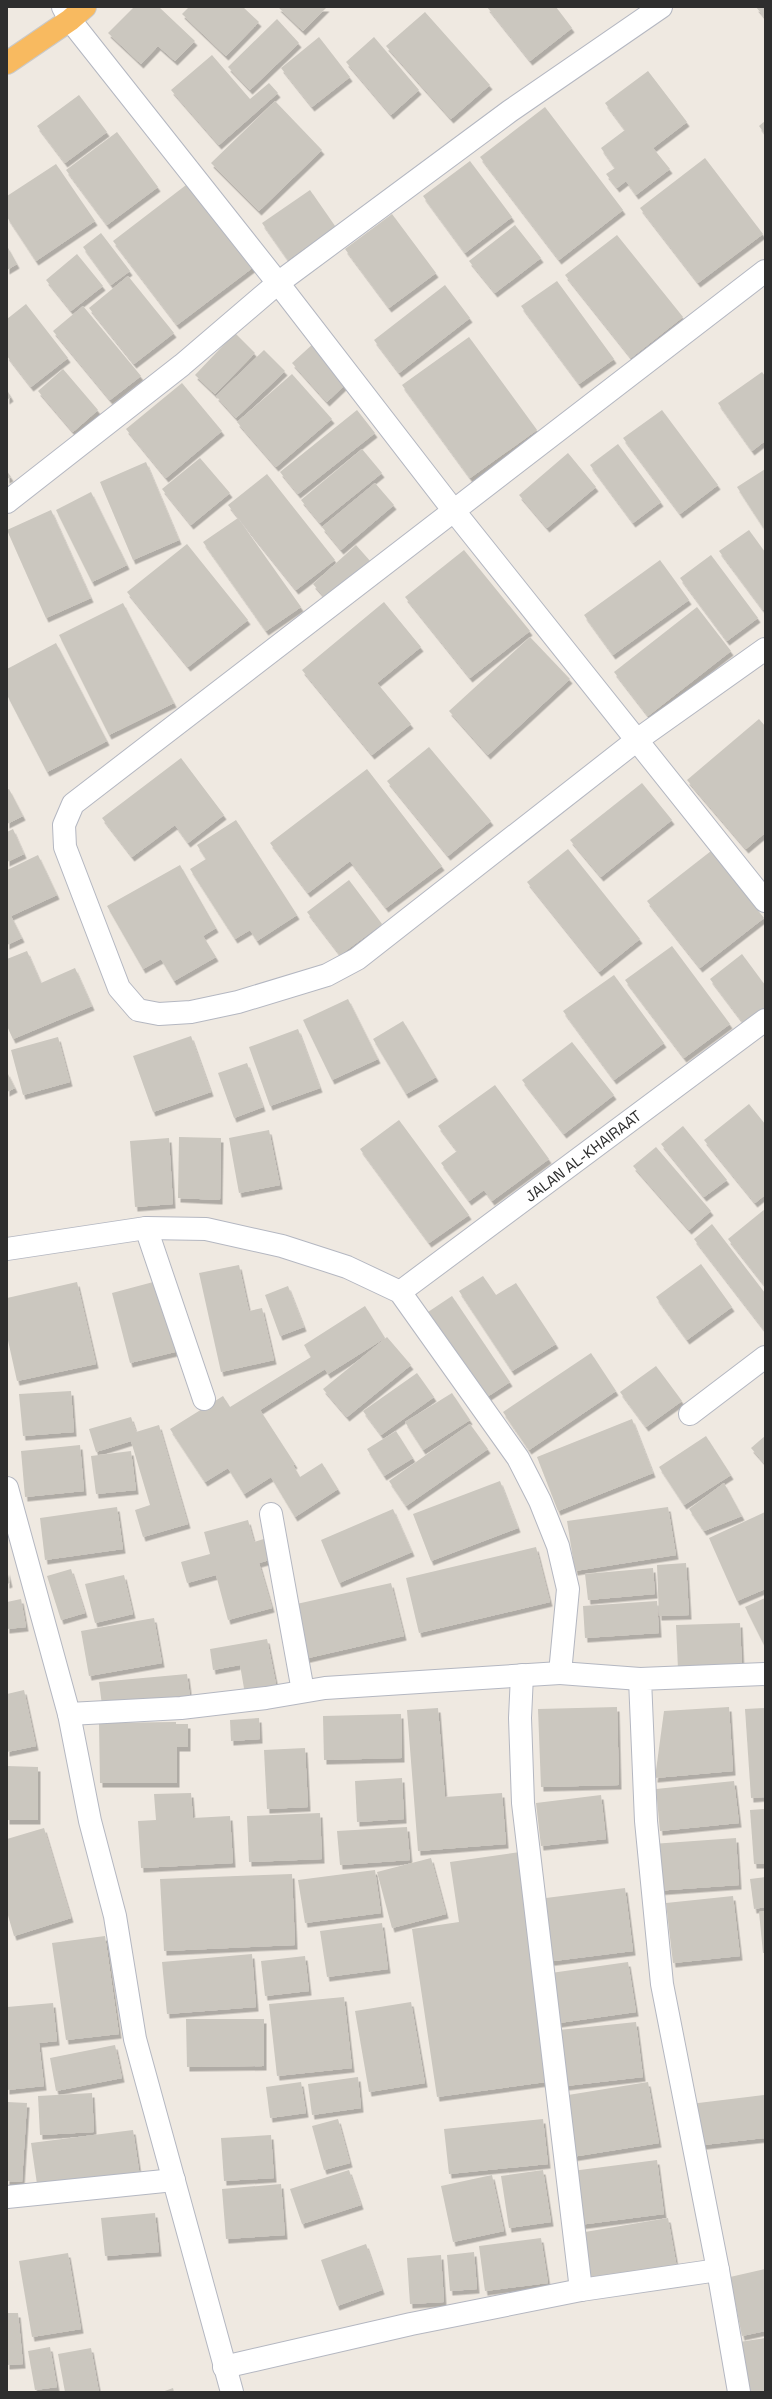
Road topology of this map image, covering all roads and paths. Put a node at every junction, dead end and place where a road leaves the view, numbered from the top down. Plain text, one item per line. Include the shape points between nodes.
1 (661, 7) edge
2 (73, 11) edge
3 (7, 63) edge
4 (765, 271) edge
5 (278, 283) junction
6 (7, 502) edge
7 (454, 511) junction
8 (765, 648) edge
9 (637, 740) junction
10 (765, 901) edge
11 (765, 1020) edge
12 (146, 1228) junction
13 (7, 1249) edge
14 (400, 1292) junction
15 (765, 1357) edge
16 (204, 1399) dead end
17 (690, 1414) dead end
18 (7, 1488) edge
19 (270, 1514) dead end
20 (560, 1672) junction
21 (765, 1674) edge
22 (522, 1675) junction
23 (640, 1679) junction
24 (303, 1692) junction
25 (69, 1714) junction
26 (174, 2180) junction
27 (7, 2197) edge
28 (718, 2270) junction
29 (581, 2290) junction
30 (224, 2367) junction
31 (232, 2392) edge
32 (739, 2392) edge

1 - 5 street via 510,111
2 - 3 highway
2 - 5 street
4 - 7 street
5 - 6 street via 182,365
5 - 7 street
7 - 9 street
7 - 9 street via 73,804 64,825 65,847 119,988 138,1010 159,1014 191,1012 238,1002 327,975 357,959
8 - 9 street
9 - 10 street
11 - 14 street, JALAN AL-KHAIRAAT
12 - 13 street
12 - 14 street via 206,1229 282,1246 347,1267
12 - 16 street
14 - 20 street via 518,1458 540,1501 558,1546 568,1589
15 - 17 street
18 - 25 street
19 - 24 street
20 - 22 street
20 - 23 street
21 - 23 street
22 - 24 street via 391,1683
22 - 29 street via 520,1718 523,1803
23 - 28 street via 646,1821 662,1984
24 - 25 street via 181,1708
25 - 26 street via 90,1821 115,1916 135,2039
26 - 27 street
26 - 30 street
28 - 29 street
28 - 32 street
29 - 30 street via 411,2324
30 - 31 street

